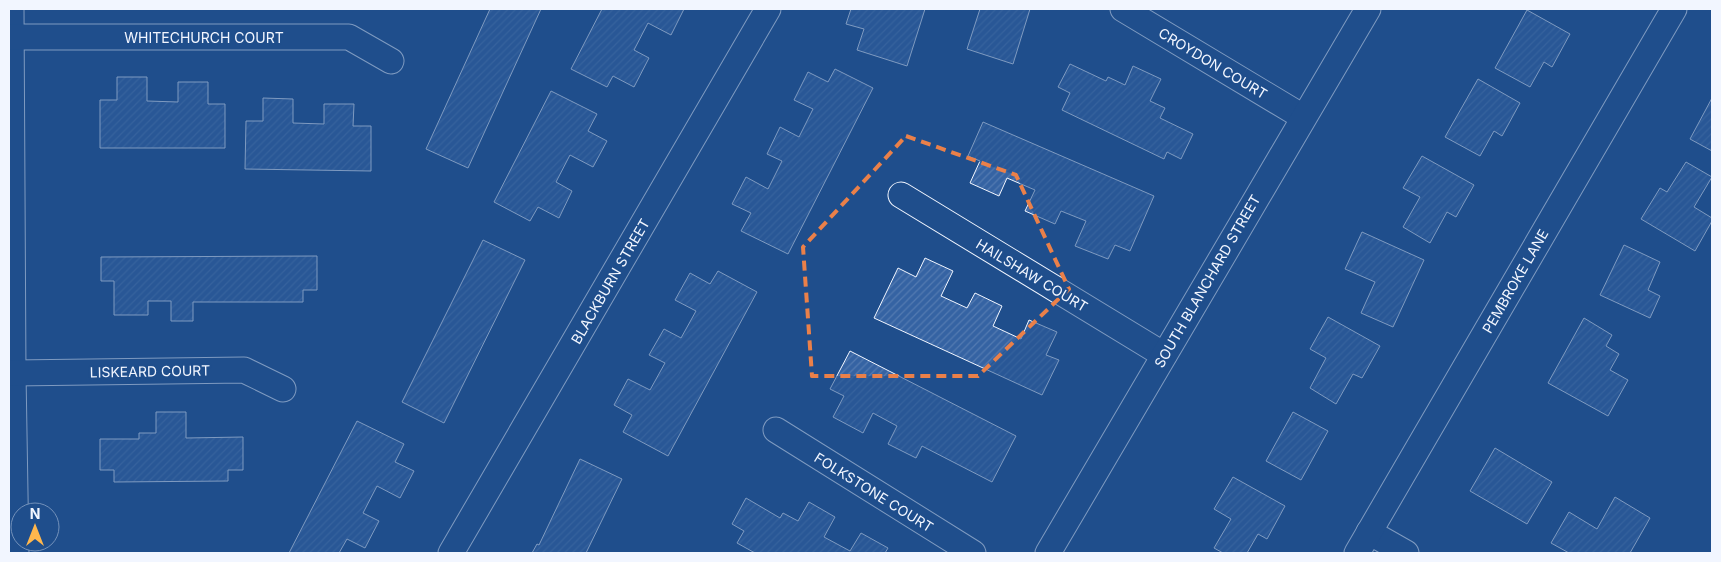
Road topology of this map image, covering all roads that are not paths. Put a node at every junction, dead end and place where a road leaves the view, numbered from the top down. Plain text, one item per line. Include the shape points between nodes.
1 (11, 9) edge
2 (768, 9) edge
3 (1123, 9) edge
4 (1368, 9) edge
5 (1674, 9) edge
6 (11, 37) junction
7 (391, 61) dead end
8 (1303, 117) junction
9 (901, 195) dead end
10 (1164, 355) junction
11 (13, 373) junction
12 (283, 389) dead end
13 (776, 430) dead end
14 (1369, 532) junction
15 (16, 553) edge
16 (451, 553) edge
17 (973, 553) edge
18 (1048, 553) edge
19 (1357, 553) edge
20 (1406, 553) edge

1 - 6 street
2 - 16 street, BLACKBURN STREET
3 - 8 street, CROYDON COURT
4 - 8 street, SOUTH BLANCHARD STREET
5 - 14 street, PEMBROKE LANE
6 - 7 street, WHITECHURCH COURT via 349,36
6 - 11 street
8 - 10 street, SOUTH BLANCHARD STREET
9 - 10 street, HAILSHAW COURT
10 - 18 street, SOUTH BLANCHARD STREET
11 - 12 street, LISKEARD COURT via 244,370
11 - 15 street
13 - 17 street, FOLKSTONE COURT
14 - 19 street, PEMBROKE LANE
14 - 20 street

